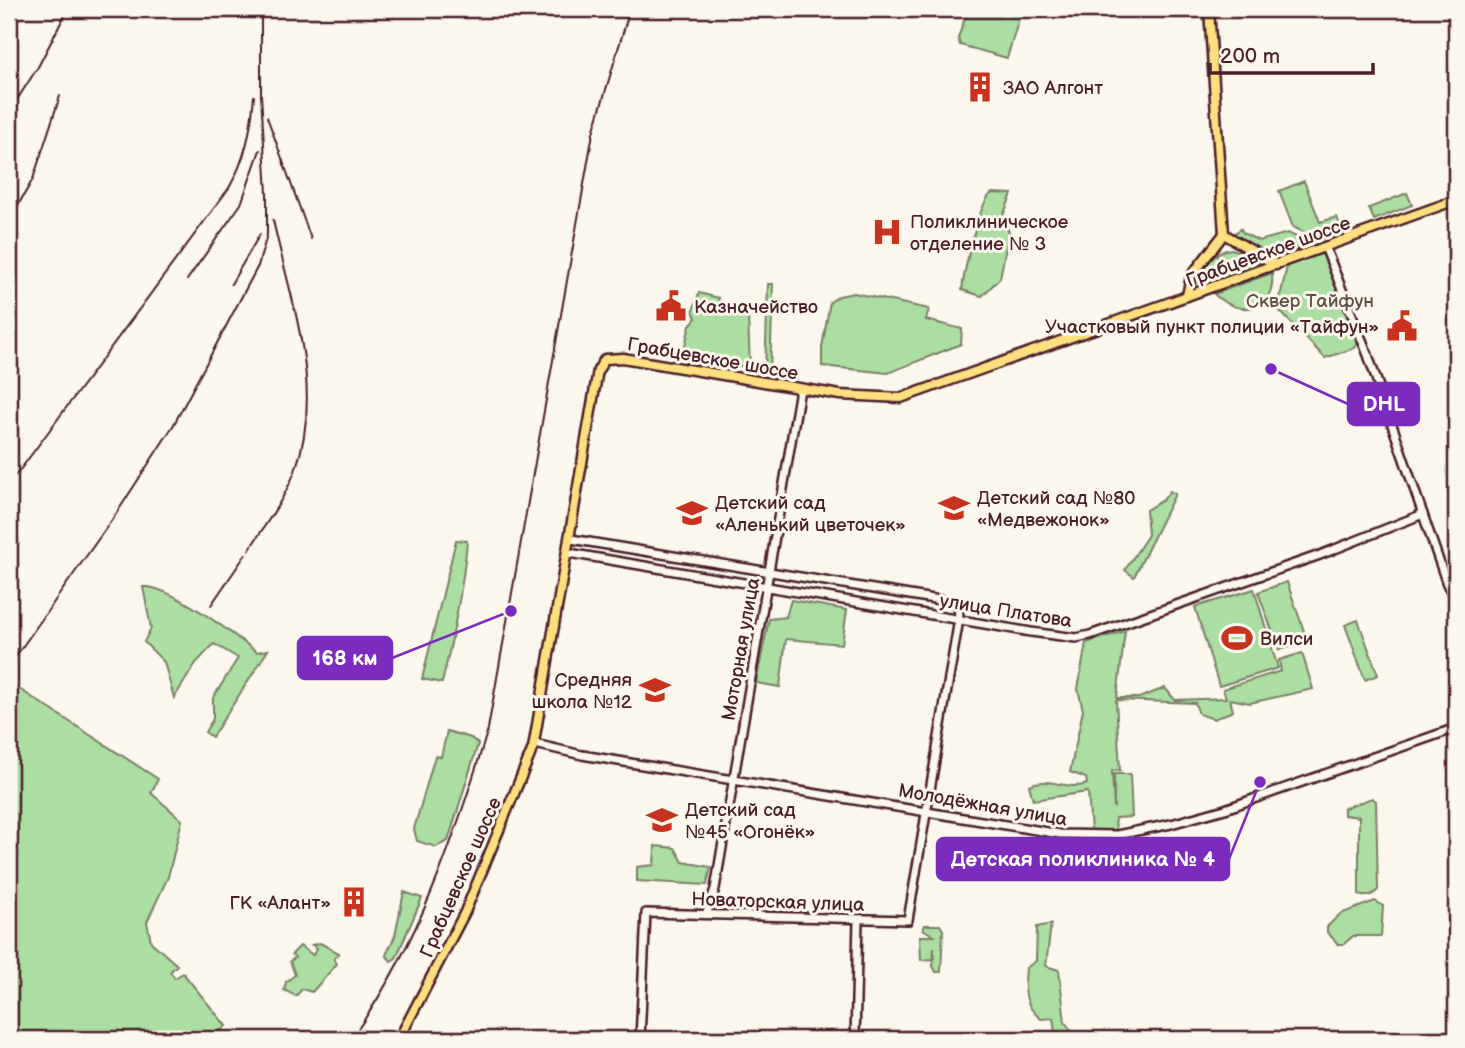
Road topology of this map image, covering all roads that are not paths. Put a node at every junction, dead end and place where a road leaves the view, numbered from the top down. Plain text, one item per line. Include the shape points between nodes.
1 (1209, 9) edge
2 (1456, 200) edge
3 (1224, 234) junction
4 (1325, 247) junction
5 (1248, 249) junction
6 (1213, 250) junction
7 (1276, 265) junction
8 (1187, 296) junction
9 (800, 389) junction
10 (1423, 514) junction
11 (571, 538) junction
12 (569, 552) junction
13 (769, 573) junction
14 (767, 586) junction
15 (1456, 600) edge
16 (959, 619) junction
17 (1456, 728) edge
18 (535, 744) junction
19 (734, 778) junction
20 (928, 810) junction
21 (707, 912) junction
22 (858, 920) junction
23 (399, 1039) edge
24 (640, 1039) edge
25 (855, 1039) edge

1 - 3 main road
2 - 4 main road, Грабцевское шоссе
3 - 5 main road
3 - 6 main road
4 - 7 main road, Грабцевское шоссе
4 - 10 street
5 - 6 main road via 1228,243
5 - 7 main road
6 - 8 main road via 1191,276
7 - 8 main road, Грабцевское шоссе
8 - 9 main road, Грабцевское шоссе via 901,398
9 - 11 main road, Грабцевское шоссе via 623,358 605,359 598,370
9 - 13 street, Моторная улица
10 - 15 street
10 - 16 street, улица Платова via 1320,555 1081,637
11 - 12 main road, Грабцевское шоссе
11 - 13 street, улица Платова
12 - 14 street, улица Платова
12 - 18 main road, Грабцевское шоссе
13 - 14 street, Моторная улица
13 - 16 street, улица Платова via 958,603
14 - 16 street, улица Платова
14 - 19 street, Моторная улица
16 - 20 street
17 - 20 street, Молодёжная улица via 1225,809 1134,833 1060,834
18 - 19 street, Молодёжная улица
18 - 23 main road, Грабцевское шоссе via 465,912
19 - 20 street, Молодёжная улица
19 - 21 street, Моторная улица
20 - 22 street, Новаторская улица via 908,920
21 - 22 street, Новаторская улица
21 - 24 street, Новаторская улица via 646,913
22 - 25 street

